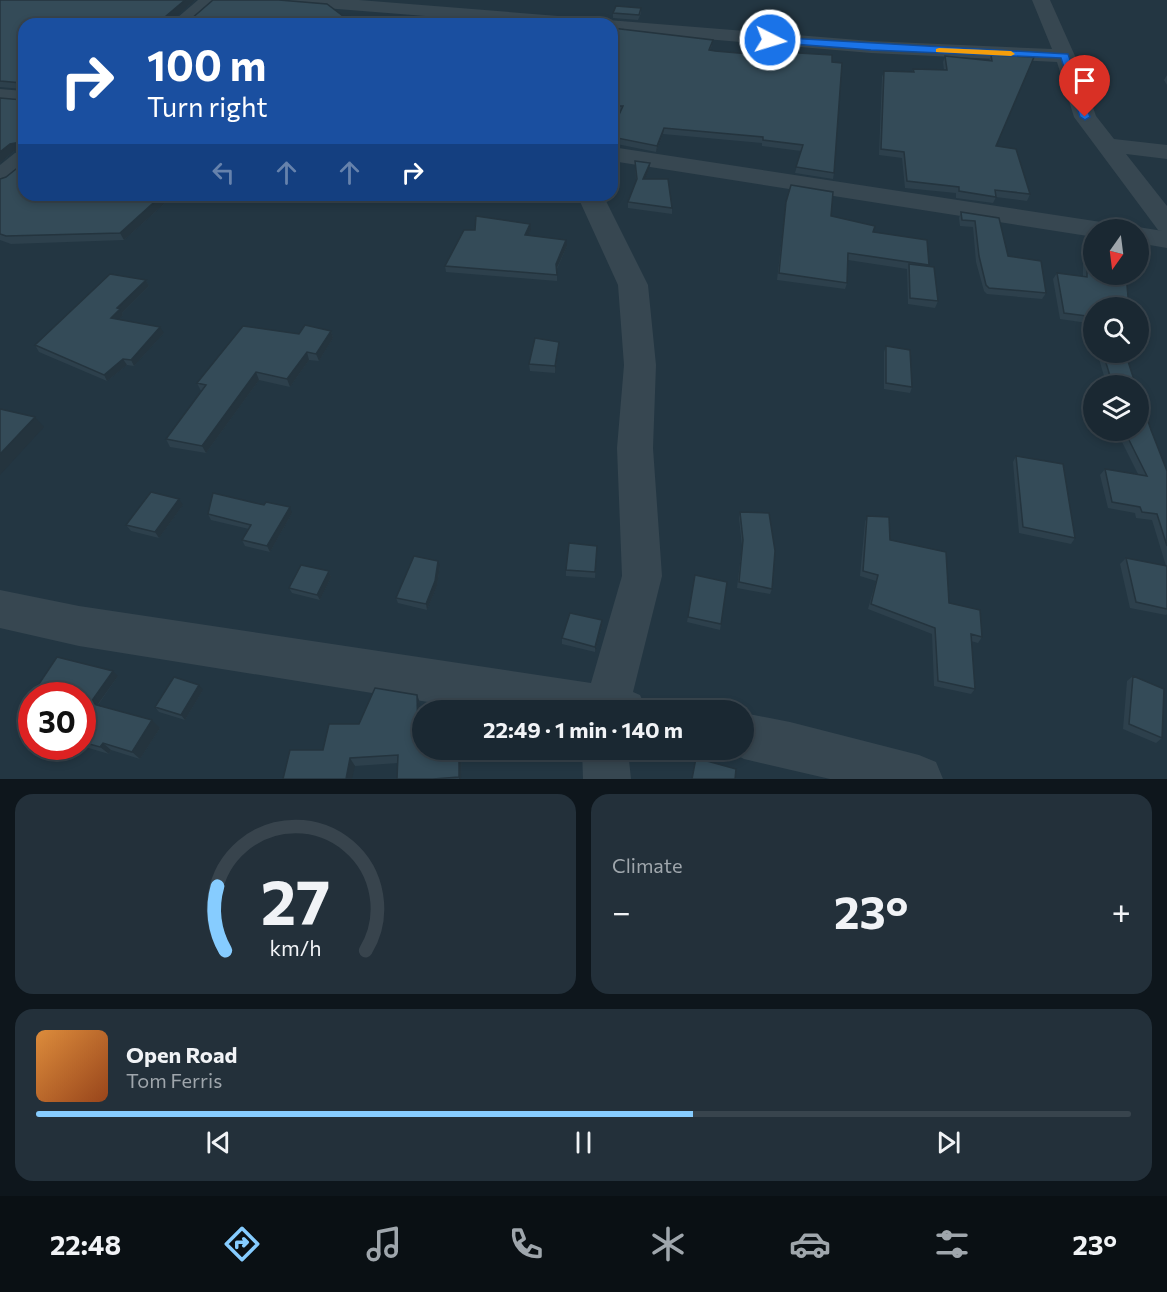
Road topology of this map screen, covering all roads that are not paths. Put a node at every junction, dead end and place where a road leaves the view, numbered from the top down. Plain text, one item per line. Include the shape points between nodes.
1 (208, 0) edge
2 (287, 0) edge
3 (1041, 0) edge
4 (187, 18) edge
5 (521, 18) edge
6 (618, 26) edge
7 (1065, 56) junction
8 (0, 96) edge
9 (18, 98) edge
10 (1107, 145) junction
11 (1167, 152) edge
12 (618, 155) edge
13 (18, 163) edge
14 (0, 178) edge
15 (593, 201) edge
16 (1167, 224) edge
17 (1083, 227) edge
18 (1149, 237) edge
19 (1167, 240) edge
20 (0, 609) edge
21 (497, 700) edge
22 (614, 700) edge
23 (754, 738) edge
24 (608, 760) edge
25 (607, 779) edge
26 (919, 779) edge

1 - 4 street
2 - 5 street
3 - 7 street
6 - 7 street via 859,47
7 - 10 street via 1085,117
8 - 9 street
10 - 11 street
10 - 16 street
12 - 17 street
13 - 14 street
15 - 22 street via 633,285 640,365 635,448 642,576
18 - 19 street
20 - 21 street
23 - 26 street
24 - 25 street

